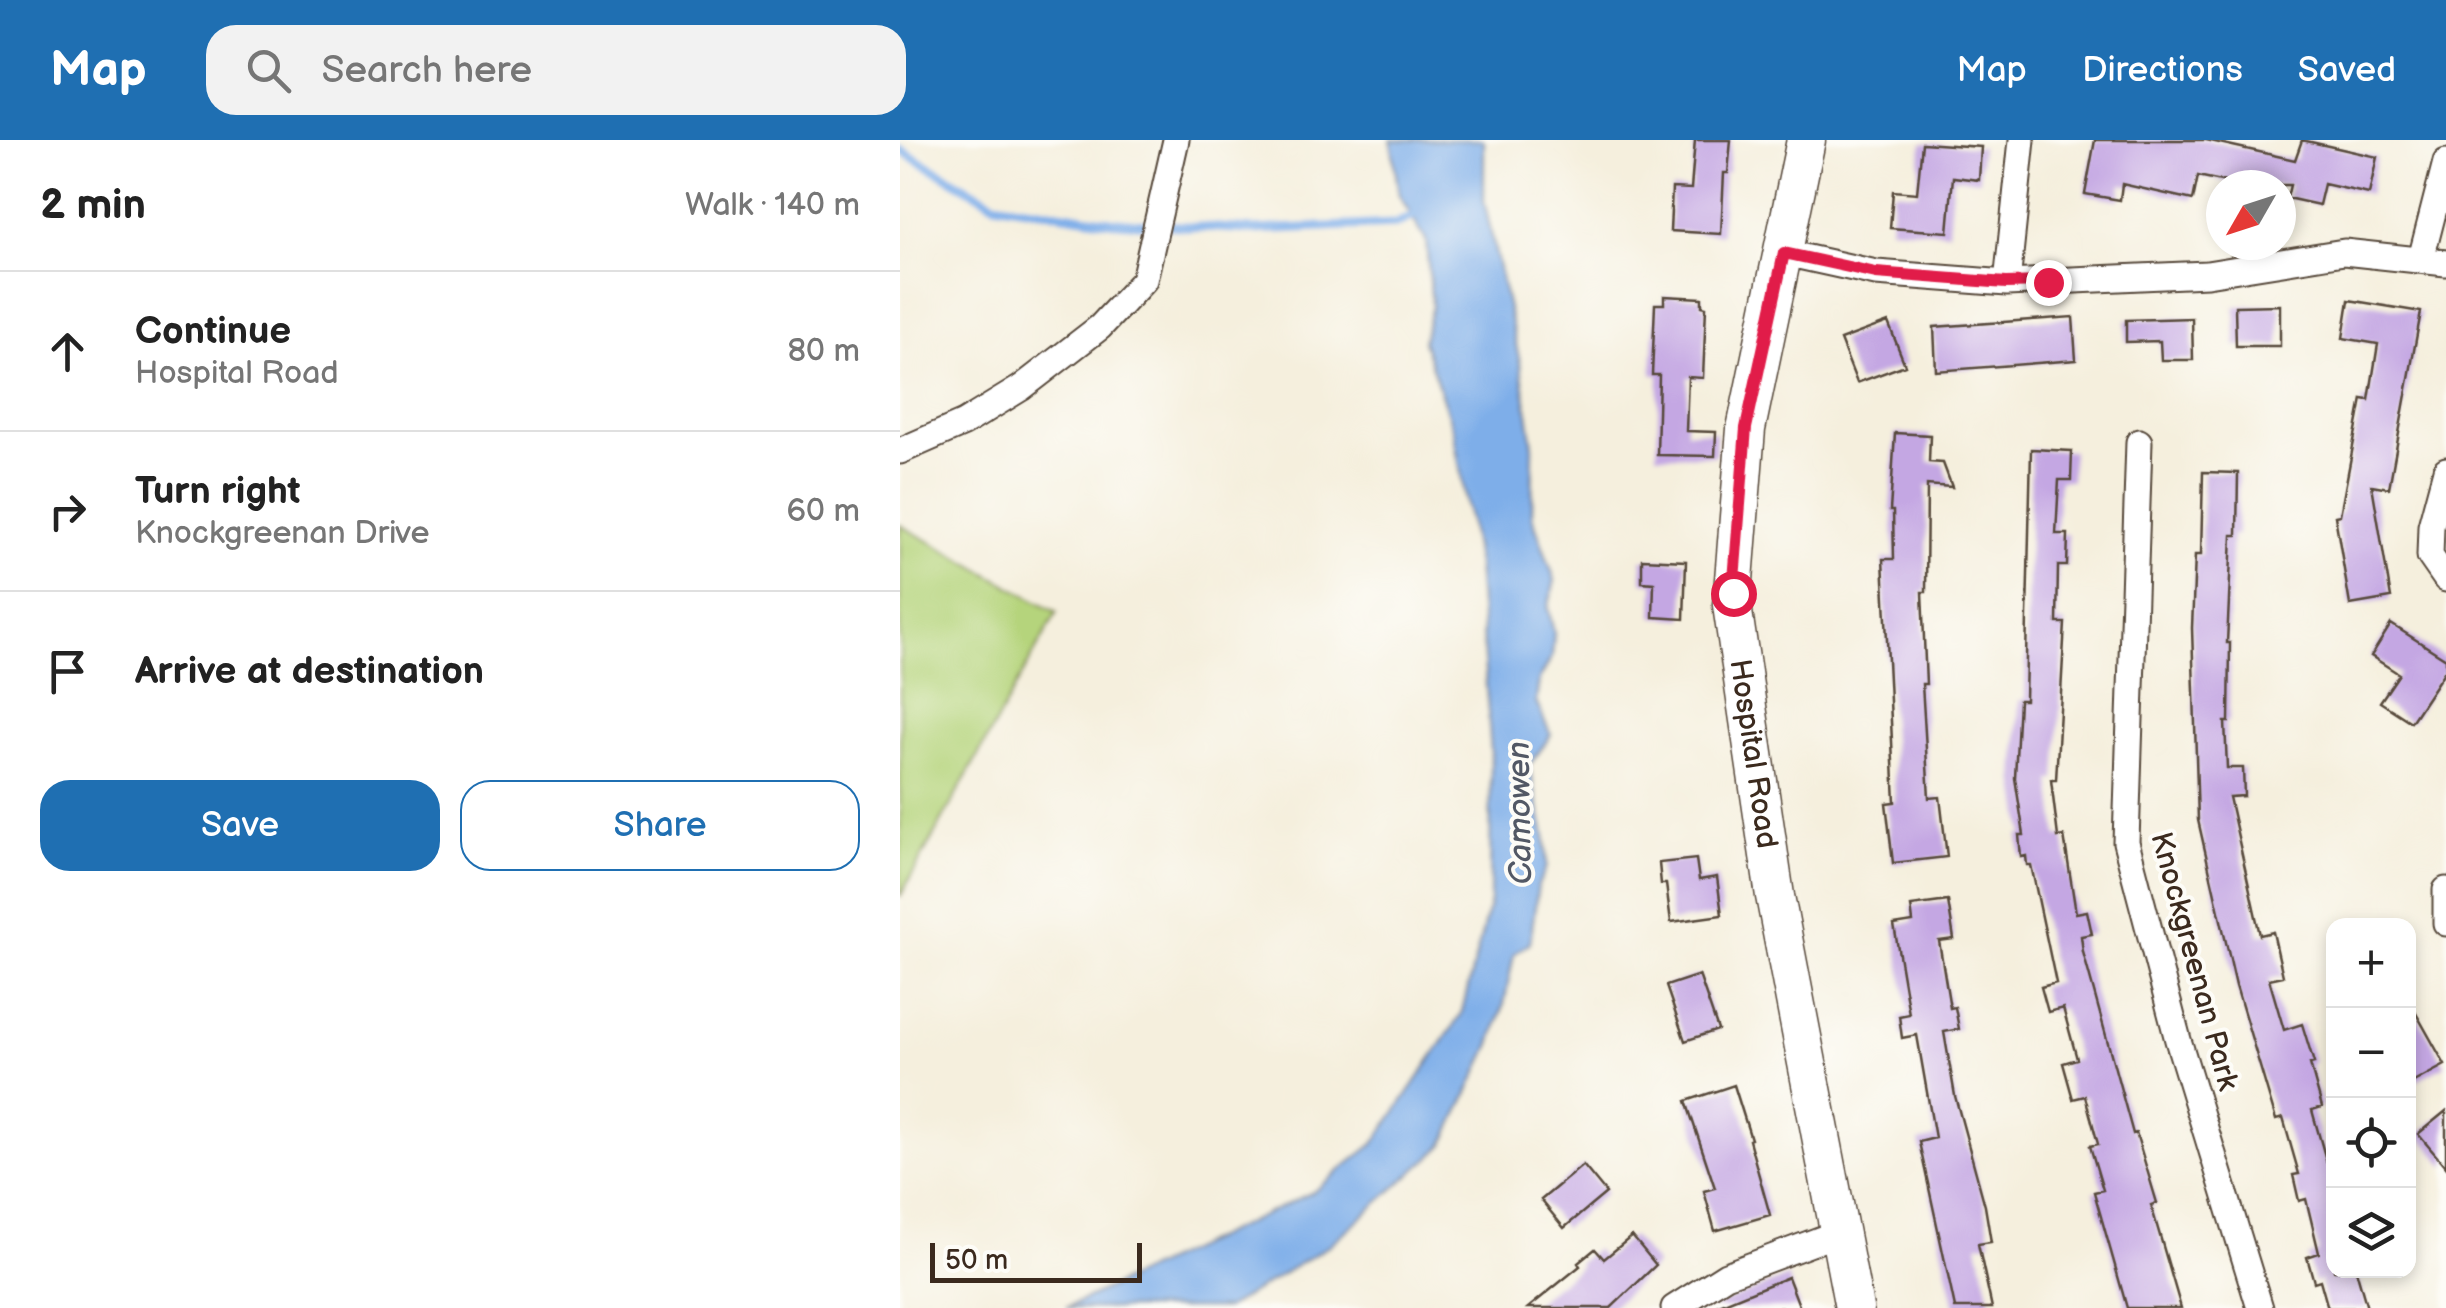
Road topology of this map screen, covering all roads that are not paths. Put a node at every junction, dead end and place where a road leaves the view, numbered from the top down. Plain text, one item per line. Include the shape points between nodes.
1 (1176, 140) edge
2 (1806, 140) edge
3 (2022, 140) edge
4 (2446, 162) edge
5 (1784, 253) junction
6 (2433, 261) edge
7 (2006, 283) junction
8 (2139, 442) dead end
9 (900, 451) edge
10 (2446, 470) edge
11 (2446, 579) edge
12 (2446, 890) edge
13 (2446, 923) edge
14 (1838, 1234) junction
15 (1674, 1308) edge
16 (1854, 1308) edge
17 (2260, 1308) edge

1 - 9 street via 1144,280 1100,327 1021,388
2 - 5 main road, Hospital Road
3 - 7 street
4 - 6 street
5 - 7 street via 1876,273
5 - 14 main road, Hospital Road via 1746,428 1732,605 1774,896
6 - 7 street via 2344,252 2206,274
8 - 17 street, Knockgreenan Park via 2126,842
10 - 11 street via 2430,556
12 - 13 street
14 - 15 street via 1726,1275
14 - 16 main road, Hospital Road

